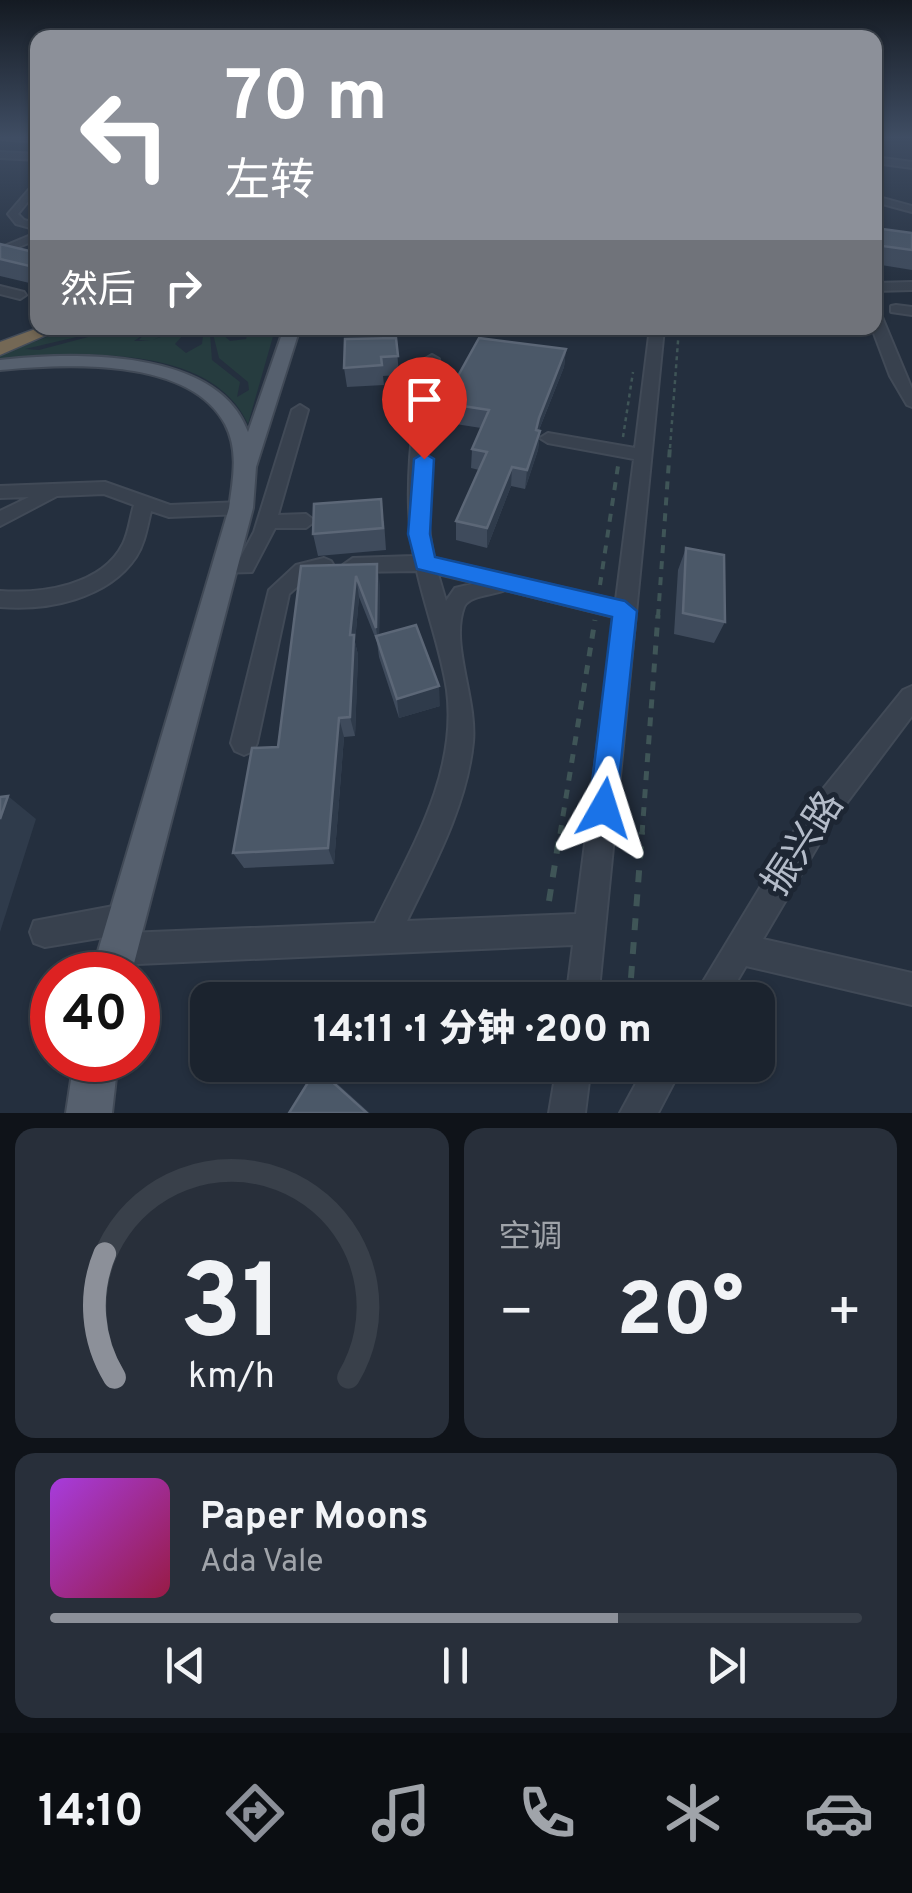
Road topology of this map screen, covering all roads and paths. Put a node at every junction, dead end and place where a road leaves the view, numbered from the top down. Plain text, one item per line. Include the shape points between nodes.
1 (30, 192) edge
2 (882, 202) edge
3 (912, 209) edge
4 (30, 225) edge
5 (30, 239) edge
6 (0, 252) edge
7 (912, 286) edge
8 (882, 287) edge
9 (0, 290) edge
10 (20, 295) dead end
11 (896, 308) dead end
12 (912, 311) edge
13 (35, 335) edge
14 (290, 335) edge
15 (656, 335) edge
16 (677, 335) edge
17 (882, 335) edge
18 (0, 349) edge
19 (432, 359) dead end
20 (0, 366) edge
21 (912, 402) edge
22 (300, 410) dead end
23 (548, 438) dead end
24 (642, 454) junction
25 (248, 463) junction
26 (64, 490) junction
27 (0, 492) edge
28 (144, 501) junction
29 (241, 508) junction
30 (0, 519) edge
31 (306, 521) dead end
32 (268, 522) junction
33 (425, 563) junction
34 (224, 568) junction
35 (512, 585) junction
36 (0, 599) edge
37 (625, 611) junction
38 (595, 620) dead end
39 (449, 638) junction
40 (910, 701) edge
41 (244, 743) dead end
42 (549, 901) dead end
43 (592, 929) junction
44 (45, 932) dead end
45 (386, 935) junction
46 (116, 948) edge
47 (740, 949) junction
48 (631, 978) dead end
49 (585, 982) edge
50 (719, 982) edge
51 (912, 989) edge
52 (93, 1082) edge
53 (572, 1082) edge
54 (656, 1082) edge
55 (89, 1113) edge
56 (567, 1113) edge
57 (638, 1113) edge

1 - 4 street via 13,214
2 - 3 street
5 - 6 street
7 - 8 street
9 - 10 street
11 - 12 street
13 - 18 highway
14 - 25 main road
15 - 24 street
16 - 48 path
17 - 21 street
19 - 33 street via 424,398 419,534
20 - 25 main road via 89,358 161,369 219,405
22 - 32 street
23 - 24 street
24 - 37 street
25 - 29 main road
26 - 27 street
26 - 28 street via 105,488
26 - 30 street
28 - 29 street via 179,512
28 - 36 street via 130,551 107,573 51,597
29 - 34 main road
31 - 32 street
32 - 34 street via 244,567
33 - 35 street
33 - 39 street
33 - 41 street via 314,567 287,580 275,598
34 - 46 main road
35 - 37 street
35 - 39 street via 462,594
37 - 43 street
38 - 42 path
39 - 45 street via 460,743
40 - 47 street, 振兴路 via 820,814
43 - 45 street
43 - 49 street
44 - 46 street
45 - 46 street
47 - 50 street, 振兴路
47 - 51 street
52 - 55 main road
53 - 56 street
54 - 57 street

